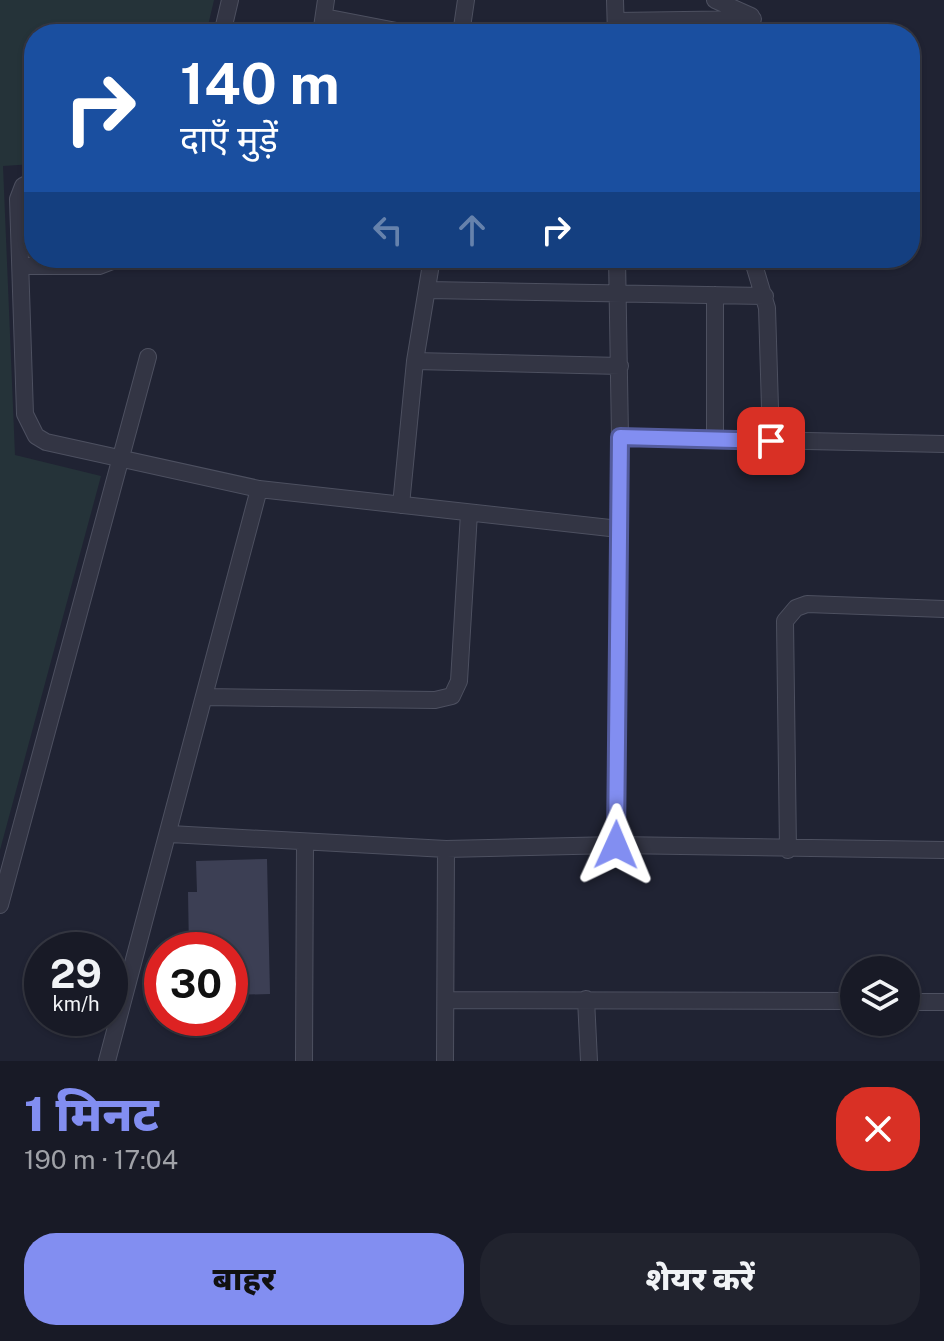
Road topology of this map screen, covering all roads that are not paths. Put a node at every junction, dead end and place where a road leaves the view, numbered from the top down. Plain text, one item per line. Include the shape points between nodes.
1 (230, 0) edge
2 (466, 0) edge
3 (615, 0) edge
4 (715, 0) edge
5 (325, 8) edge
6 (224, 24) edge
7 (368, 24) edge
8 (462, 24) edge
9 (616, 24) edge
10 (753, 24) edge
11 (24, 185) edge
12 (21, 266) joint
13 (431, 268) edge
14 (618, 268) edge
15 (755, 268) edge
16 (428, 290) junction
17 (619, 293) junction
18 (715, 295) junction
19 (765, 296) junction
20 (148, 357) dead end
21 (415, 361) junction
22 (620, 366) junction
23 (620, 437) junction
24 (715, 440) junction
25 (771, 441) junction
26 (944, 444) edge
27 (123, 460) junction
28 (259, 489) junction
29 (401, 505) junction
30 (469, 513) junction
31 (619, 529) junction
32 (944, 609) edge
33 (205, 697) junction
34 (170, 834) junction
35 (305, 843) junction
36 (616, 845) junction
37 (446, 849) junction
38 (788, 850) junction
39 (944, 850) edge
40 (0, 905) edge
41 (586, 999) junction
42 (446, 1000) junction
43 (840, 1001) edge
44 (920, 1002) edge
45 (944, 1002) edge
46 (107, 1061) edge
47 (304, 1061) edge
48 (445, 1061) edge
49 (589, 1061) edge

1 - 6 street
2 - 8 street
3 - 9 street
4 - 10 street via 745,12
5 - 7 street
11 - 12 street via 18,199
12 - 27 street via 29,426 46,442
13 - 16 street
14 - 17 street
15 - 19 street
16 - 17 street
16 - 21 street
17 - 18 street
17 - 22 street
18 - 19 street
18 - 24 street
19 - 25 street
20 - 27 street
21 - 22 street
21 - 29 street
22 - 23 street
23 - 24 street
23 - 31 street
24 - 25 street
25 - 26 street
27 - 28 street
27 - 40 street
28 - 29 street
28 - 33 street
29 - 30 street
30 - 31 street
30 - 33 street via 459,681 452,696
31 - 36 street
32 - 38 street via 807,604 785,621
33 - 34 street
34 - 35 street
34 - 46 street
35 - 37 street
35 - 47 street
36 - 37 street
36 - 38 street
37 - 42 street
38 - 39 street
41 - 42 street
41 - 43 street
41 - 49 street
42 - 48 street
44 - 45 street

